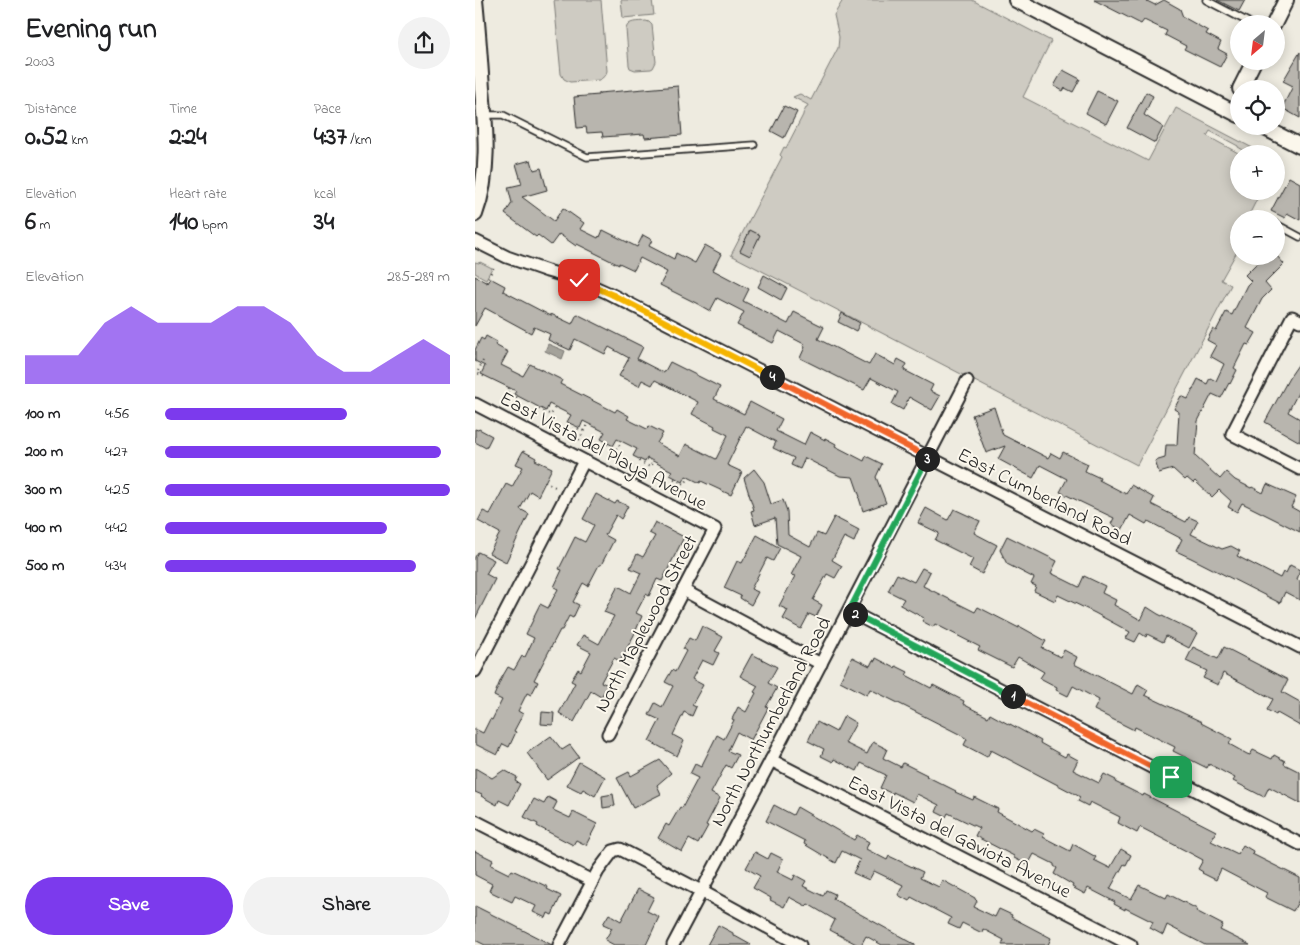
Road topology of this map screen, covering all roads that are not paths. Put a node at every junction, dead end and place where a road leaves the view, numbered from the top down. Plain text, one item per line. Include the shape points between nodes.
1 (475, 0) edge
2 (1016, 0) edge
3 (1206, 0) edge
4 (1286, 0) edge
5 (1235, 15) edge
6 (1278, 15) edge
7 (1230, 110) edge
8 (485, 115) junction
9 (1279, 135) edge
10 (754, 144) dead end
11 (1300, 146) edge
12 (475, 214) edge
13 (1285, 229) edge
14 (1300, 237) edge
15 (475, 240) edge
16 (1296, 319) edge
17 (967, 381) dead end
18 (475, 404) edge
19 (928, 457) junction
20 (585, 461) junction
21 (1300, 469) edge
22 (715, 529) joint
23 (683, 590) junction
24 (849, 611) junction
25 (1300, 647) edge
26 (821, 664) junction
27 (475, 671) edge
28 (608, 734) dead end
29 (771, 760) junction
30 (475, 821) edge
31 (1300, 844) edge
32 (592, 881) junction
33 (701, 891) junction
34 (559, 945) edge
35 (673, 945) edge
36 (800, 945) edge
37 (1131, 945) edge

1 - 8 street
2 - 7 street
3 - 5 lane
4 - 6 street
8 - 10 lane via 503,115 587,157
8 - 12 street via 486,161
9 - 11 street
13 - 14 lane
15 - 19 street, East Cumberland Road via 514,259 608,292
16 - 21 street via 1232,434
17 - 19 street, North Northumberland Road
18 - 20 street, East Vista del Playa Avenue
19 - 24 street, North Northumberland Road
19 - 25 street, East Cumberland Road
20 - 22 street, East Vista del Playa Avenue
20 - 27 street
22 - 23 street, North Maplewood Street
23 - 26 street
23 - 28 street, North Maplewood Street
24 - 26 street, North Northumberland Road
24 - 31 street
26 - 29 street, North Northumberland Road
29 - 33 street, North Northumberland Road
29 - 37 street, East Vista del Gaviota Avenue
30 - 32 street
32 - 33 street via 613,851 620,849
32 - 34 street
33 - 35 street, North Northumberland Road
33 - 36 street

